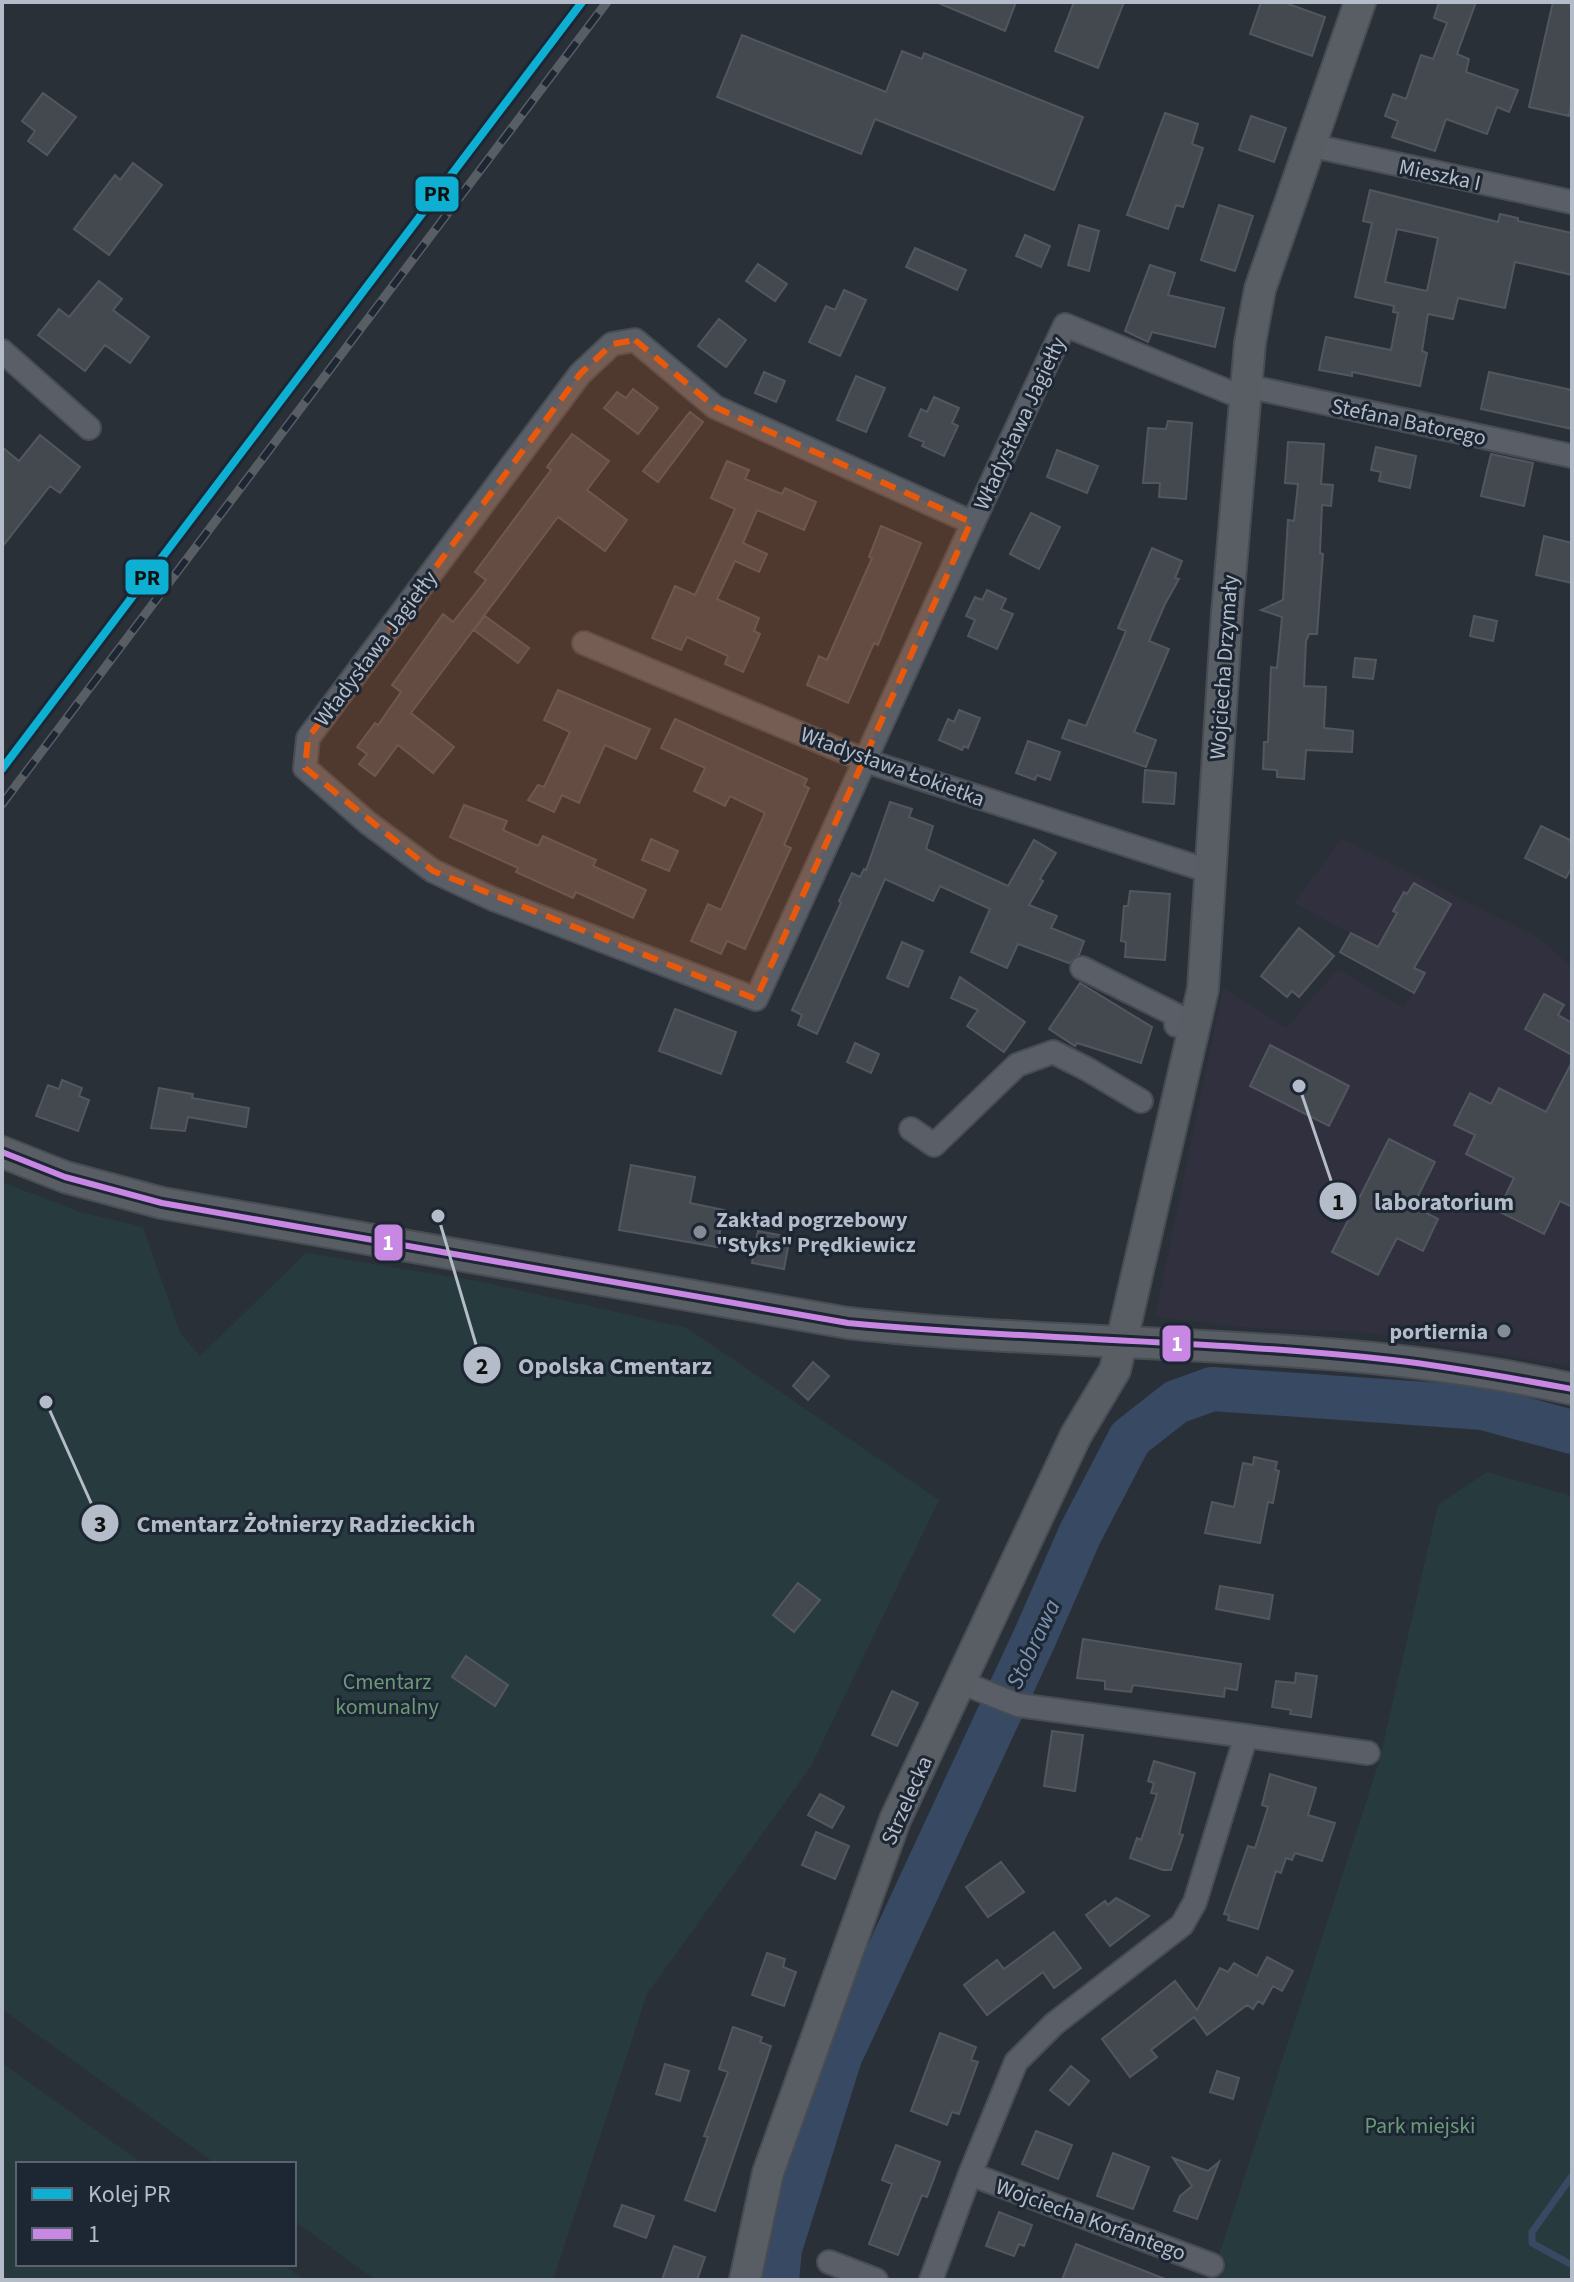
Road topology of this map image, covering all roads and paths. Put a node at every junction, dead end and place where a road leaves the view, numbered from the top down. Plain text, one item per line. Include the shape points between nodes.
1 (1360, 2) edge
2 (1309, 145) junction
3 (1572, 202) edge
4 (2, 351) edge
5 (1245, 392) junction
6 (89, 428) dead end
7 (1572, 456) edge
8 (971, 522) junction
9 (584, 643) dead end
10 (866, 761) junction
11 (1209, 871) junction
12 (1082, 968) dead end
13 (1176, 1025) dead end
14 (1141, 1101) dead end
15 (911, 1129) dead end
16 (2, 1152) edge
17 (1122, 1342) junction
18 (1572, 1389) edge
19 (960, 1682) junction
20 (1246, 1736) junction
21 (1368, 1753) dead end
22 (970, 2174) junction
23 (829, 2262) dead end
24 (1212, 2265) dead end
25 (745, 2280) edge
26 (876, 2280) edge
27 (931, 2280) edge

1 - 2 street, Wojciecha Drzymały
2 - 3 street, Mieszka I
2 - 5 street, Wojciecha Drzymały via 1260,289
4 - 6 street
5 - 7 street, Stefana Batorego
5 - 8 street, Władysława Jagiełły via 1065,325
5 - 11 street, Wojciecha Drzymały
8 - 10 street, Władysława Jagiełły
8 - 10 street, Władysława Jagiełły via 715,407 635,340 612,344 580,374 308,738 305,768 433,871 756,999
9 - 10 street, Władysława Łokietka
10 - 11 street, Władysława Łokietka
11 - 17 street, Wojciecha Drzymały via 1203,989
12 - 13 street via 1178,1016
14 - 15 street via 1053,1052 1017,1065 934,1145
16 - 17 street via 65,1177 162,1203 837,1322 962,1335
17 - 18 street via 1437,1364
17 - 19 street, Strzelecka via 1115,1370 1076,1435
19 - 20 street via 1018,1705
19 - 25 street, Strzelecka via 895,1820 768,2173
20 - 21 street
20 - 22 street, Wojciecha Korfantego via 1195,1902 1182,1925 1054,2024 1016,2062
22 - 24 street, Wojciecha Korfantego
22 - 27 street, Wojciecha Korfantego
23 - 26 street

